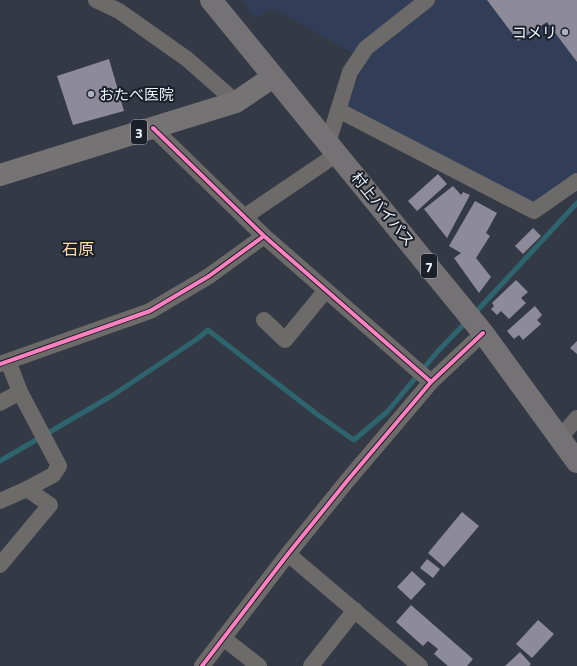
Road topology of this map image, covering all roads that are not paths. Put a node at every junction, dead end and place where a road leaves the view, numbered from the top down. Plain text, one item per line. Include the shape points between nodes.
1 (96, 0) edge
2 (211, 0) edge
3 (427, 0) edge
4 (273, 77) junction
5 (236, 102) junction
6 (338, 110) junction
7 (153, 128) junction
8 (333, 148) junction
9 (0, 175) edge
10 (577, 181) edge
11 (244, 217) junction
12 (264, 236) junction
13 (326, 290) junction
14 (264, 320) dead end
15 (483, 333) junction
16 (4, 362) edge
17 (431, 382) junction
18 (20, 392) junction
19 (0, 403) edge
20 (577, 418) edge
21 (560, 438) junction
22 (577, 462) edge
23 (27, 489) junction
24 (0, 501) edge
25 (288, 554) junction
26 (0, 565) edge
27 (355, 610) junction
28 (223, 638) junction
29 (202, 666) edge
30 (259, 666) edge
31 (311, 666) edge
32 (420, 666) edge

1 - 5 street via 119,11 187,59
2 - 4 highway, 村上バイパス / 7
3 - 6 street via 366,48 350,72
4 - 5 main road, 3
4 - 8 highway, 村上バイパス / 7
5 - 7 main road, 3
6 - 8 street
6 - 10 street via 534,211
7 - 9 main road, 3
7 - 11 street
8 - 11 street
8 - 15 highway, 村上バイパス / 7
11 - 12 street
12 - 13 street
12 - 16 street via 209,276 150,311
13 - 14 street via 285,340
13 - 17 street
15 - 17 street
15 - 21 highway, 村上バイパス / 7
16 - 18 street
17 - 25 street
18 - 19 street
18 - 23 street via 59,466 53,475
20 - 21 street
21 - 22 highway, 村上バイパス / 7
23 - 24 street
23 - 26 street via 50,505
25 - 27 street
25 - 28 street
27 - 31 street
27 - 32 street
28 - 29 street
28 - 30 street

